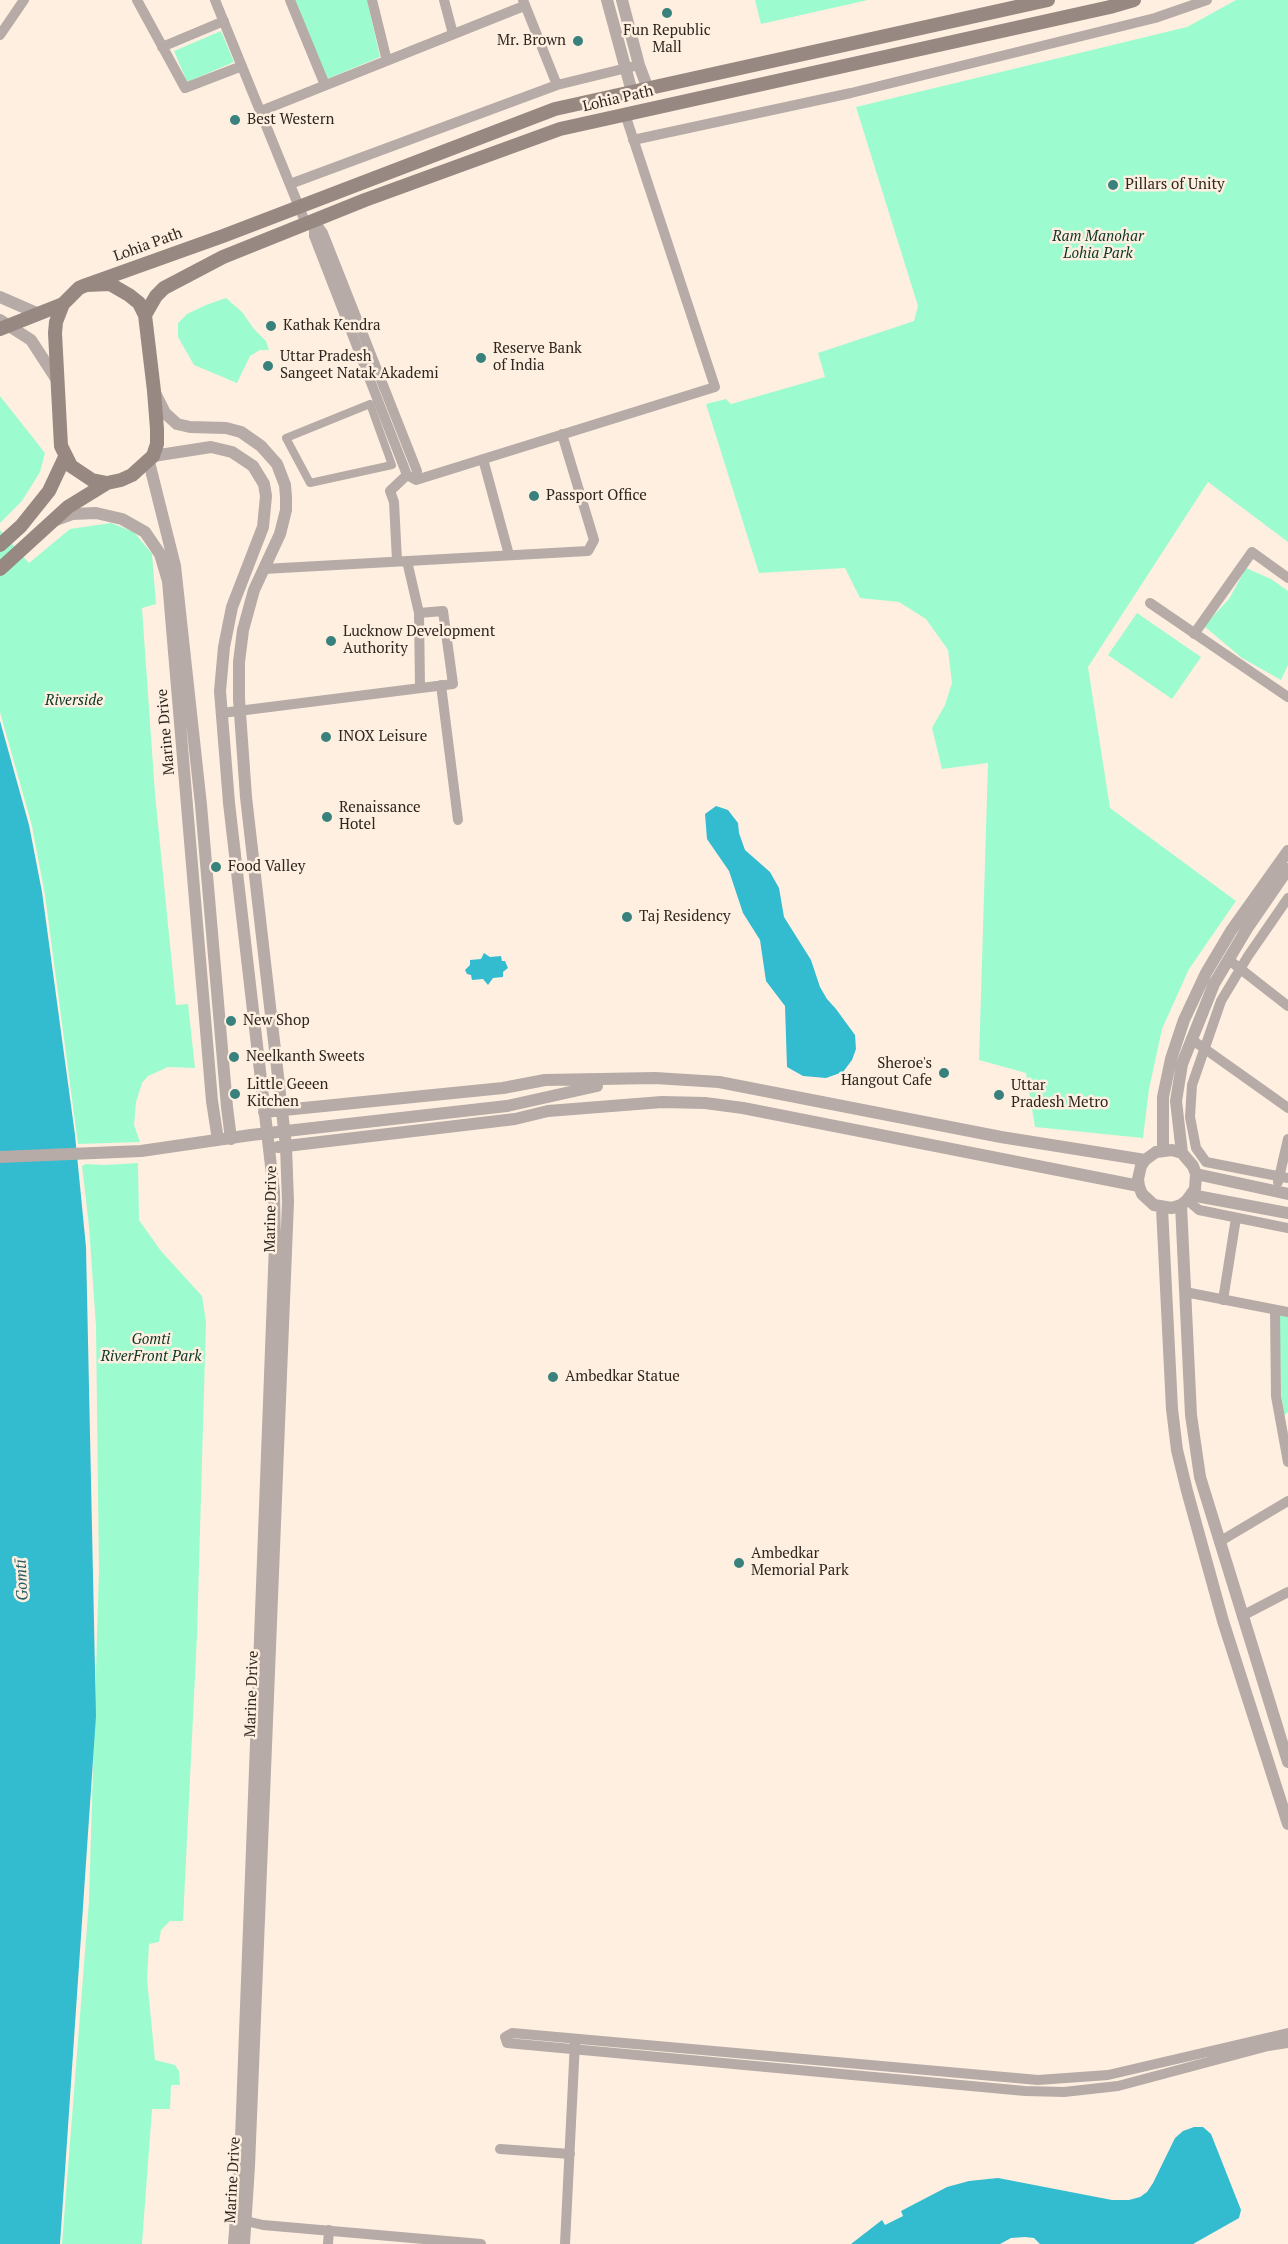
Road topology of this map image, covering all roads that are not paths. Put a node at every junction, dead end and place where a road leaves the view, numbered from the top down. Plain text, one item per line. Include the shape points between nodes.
1 (24, 0) edge
2 (136, 0) edge
3 (215, 0) edge
4 (290, 0) edge
5 (372, 0) edge
6 (444, 0) edge
7 (607, 0) edge
8 (622, 0) edge
9 (1048, 0) edge
10 (1134, 0) edge
11 (1207, 0) edge
12 (523, 3) edge
13 (224, 21) junction
14 (453, 34) junction
15 (0, 35) edge
16 (162, 47) junction
17 (387, 61) junction
18 (639, 65) junction
19 (242, 66) junction
20 (624, 68) junction
21 (325, 85) junction
22 (557, 85) junction
23 (648, 89) junction
24 (632, 93) junction
25 (261, 111) junction
26 (625, 114) junction
27 (633, 140) junction
28 (290, 184) junction
29 (326, 195) junction
30 (299, 206) junction
31 (334, 213) junction
32 (310, 222) junction
33 (86, 285) junction
34 (0, 297) edge
35 (63, 304) junction
36 (39, 314) junction
37 (145, 315) junction
38 (3, 325) edge
39 (57, 380) junction
40 (154, 391) junction
41 (562, 434) junction
42 (65, 457) junction
43 (151, 459) junction
44 (483, 459) junction
45 (392, 465) joint
46 (412, 477) junction
47 (107, 483) junction
48 (51, 522) junction
49 (0, 545) edge
50 (509, 555) junction
51 (402, 561) junction
52 (0, 569) edge
53 (264, 569) junction
54 (1288, 578) edge
55 (1150, 603) dead end
56 (419, 613) junction
57 (1194, 634) junction
58 (441, 685) junction
59 (420, 687) junction
60 (1288, 697) edge
61 (239, 710) junction
62 (222, 713) junction
63 (458, 820) dead end
64 (1288, 851) edge
65 (1288, 869) edge
66 (1288, 898) edge
67 (1228, 960) junction
68 (1240, 969) junction
69 (1288, 1006) edge
70 (1191, 1039) junction
71 (1205, 1049) junction
72 (633, 1079) junction
73 (507, 1106) junction
74 (1288, 1108) edge
75 (282, 1111) junction
76 (548, 1111) junction
77 (264, 1112) junction
78 (231, 1139) junction
79 (218, 1140) junction
80 (1288, 1140) edge
81 (286, 1146) junction
82 (269, 1148) junction
83 (1162, 1150) junction
84 (1182, 1154) junction
85 (0, 1158) edge
86 (1144, 1160) junction
87 (1196, 1174) junction
88 (1284, 1177) edge
89 (1139, 1186) junction
90 (1282, 1193) edge
91 (1186, 1200) junction
92 (1162, 1208) junction
93 (1288, 1213) edge
94 (1236, 1218) junction
95 (1288, 1228) edge
96 (1185, 1292) junction
97 (1223, 1300) junction
98 (1275, 1310) junction
99 (1288, 1312) edge
100 (1284, 1422) edge
101 (1288, 1462) edge
102 (1288, 1501) edge
103 (1219, 1542) junction
104 (1288, 1592) edge
105 (1242, 1616) junction
106 (1288, 1762) edge
107 (1288, 1824) edge
108 (1288, 2033) edge
109 (1288, 2043) edge
110 (575, 2044) junction
111 (500, 2149) dead end
112 (570, 2154) junction
113 (246, 2221) junction
114 (329, 2230) junction
115 (234, 2244) edge
116 (244, 2244) edge
117 (328, 2244) edge
118 (480, 2244) edge
119 (565, 2244) edge

1 - 15 street
2 - 16 street
3 - 13 street
4 - 21 street
5 - 17 street
6 - 14 street
7 - 20 street
8 - 18 street
9 - 23 main road, Lohia Path
10 - 26 main road, Lohia Path
11 - 27 street via 1155,18 862,90
12 - 14 street
12 - 22 street
13 - 16 street
13 - 19 street
14 - 17 street
16 - 19 street via 185,88
17 - 21 street
18 - 20 street
18 - 23 street
19 - 25 street
20 - 22 street
20 - 24 street
21 - 25 street
22 - 28 street
23 - 24 main road, Lohia Path
24 - 29 main road, Lohia Path via 555,109
25 - 28 street
26 - 27 street
26 - 31 main road, Lohia Path via 560,129
27 - 41 street via 714,387
28 - 30 street
29 - 30 main road, Lohia Path
29 - 31 street
30 - 32 street
30 - 33 main road, Lohia Path
31 - 32 main road, Lohia Path
32 - 37 main road, Lohia Path via 223,257 164,288
32 - 46 street via 323,233 336,265 417,471
33 - 35 main road, Lohia Path
33 - 37 main road via 103,283 120,288 139,303
34 - 36 street
35 - 36 main road, Lohia Path
35 - 39 main road via 55,333
36 - 38 main road, Lohia Path
37 - 40 main road
38 - 39 street via 31,340
39 - 42 main road
40 - 43 main road via 158,429
40 - 53 street, Marine Drive via 171,420 190,427 241,432 277,464 285,485 286,510
41 - 44 street
41 - 50 street via 594,540 588,551
42 - 47 main road via 92,480
42 - 49 main road via 49,491
43 - 47 main road via 132,475
43 - 62 street, Marine Drive via 201,448 221,448 253,466 264,484 263,527 232,607 224,647
43 - 78 street, Marine Drive via 175,566
44 - 46 street
44 - 50 street
45 - 45 street via 310,483 286,438 370,404
46 - 51 street via 390,492
47 - 48 main road
48 - 52 main road
48 - 79 street, Marine Drive via 72,514 96,513 122,519 145,532 160,554 168,581
50 - 51 street
51 - 53 street
51 - 56 street
53 - 61 street, Marine Drive via 243,630
54 - 57 street via 1252,552
55 - 57 street
56 - 58 street via 443,611 453,684
56 - 59 street
57 - 60 street
58 - 59 street
58 - 63 street
59 - 61 street
61 - 62 street
61 - 75 street, Marine Drive via 249,835
62 - 77 street, Marine Drive
64 - 83 street via 1231,931 1184,1020 1163,1097
65 - 67 street
66 - 68 street
67 - 68 street
67 - 70 street
68 - 69 street
68 - 71 street via 1221,1001
70 - 71 street
70 - 84 street via 1176,1101
71 - 74 street
71 - 88 street via 1192,1085 1190,1117 1196,1148 1206,1162
72 - 73 street
72 - 75 street via 545,1080 503,1088
72 - 86 street via 720,1082 1001,1137
73 - 76 street
73 - 78 street, bridge
75 - 77 street
75 - 81 street, Marine Drive
76 - 81 street via 515,1119
76 - 89 street via 662,1102 724,1106
77 - 82 street, Marine Drive
78 - 79 street
79 - 85 street via 141,1151
80 - 88 street
81 - 82 street
81 - 113 street, Marine Drive via 288,1202
82 - 115 street, Marine Drive via 275,1256
83 - 84 street
83 - 86 street
84 - 87 street
86 - 89 street via 1138,1172
87 - 90 street
87 - 91 street via 1196,1184
88 - 90 street
89 - 92 street via 1147,1200
91 - 92 street
91 - 93 street
91 - 94 street via 1199,1210
91 - 96 street
92 - 107 street via 1177,1450 1223,1621
94 - 95 street
94 - 97 street
96 - 97 street
96 - 103 street via 1194,1439 1200,1477
97 - 98 street
98 - 99 street
98 - 100 street via 1276,1396
100 - 101 street
102 - 103 street
103 - 105 street
104 - 105 street
105 - 106 street
108 - 110 street via 1108,2075 1038,2080
109 - 110 street via 1118,2086 1064,2092
110 - 110 street via 507,2043 505,2037 512,2033
110 - 112 street
111 - 112 street
112 - 119 street
113 - 114 street
113 - 116 street, Marine Drive
114 - 117 street
114 - 118 street

